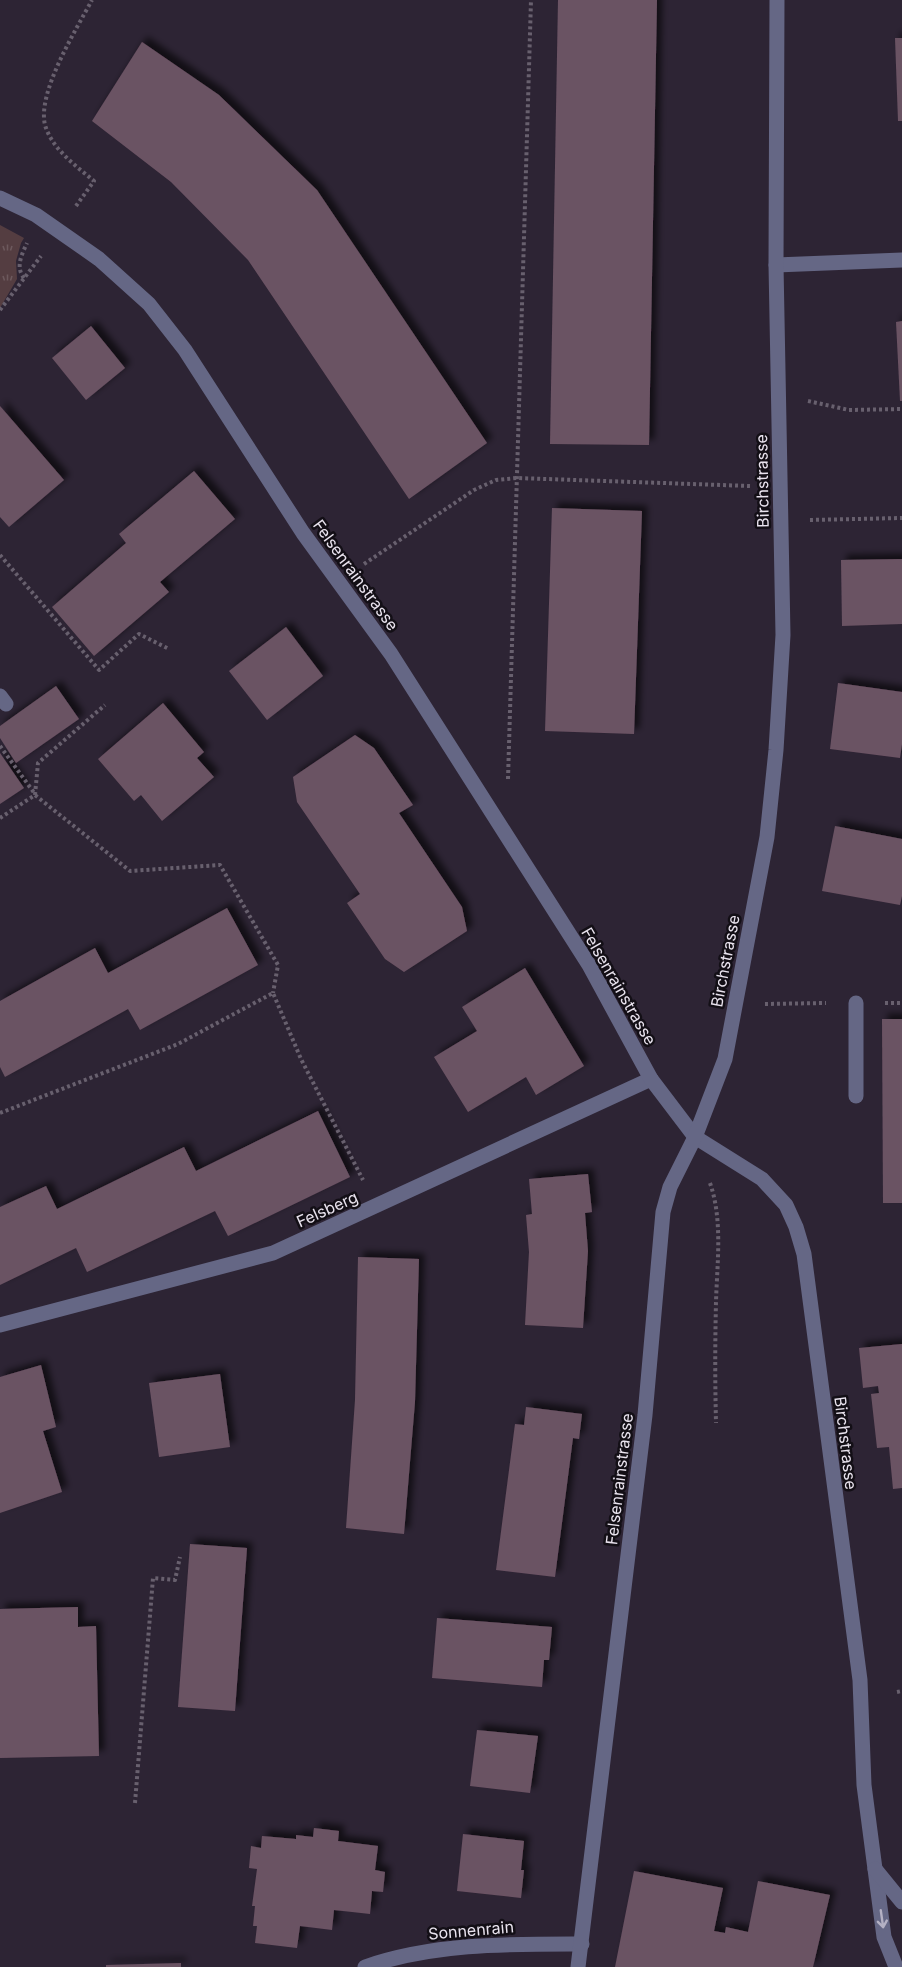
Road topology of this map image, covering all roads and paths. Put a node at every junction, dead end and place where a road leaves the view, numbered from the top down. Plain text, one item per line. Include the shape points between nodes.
1 (92, 0) edge
2 (531, 0) edge
3 (777, 0) edge
4 (0, 198) edge
5 (76, 206) dead end
6 (28, 241) dead end
7 (45, 250) dead end
8 (902, 260) edge
9 (776, 265) junction
10 (24, 278) junction
11 (0, 310) edge
12 (808, 401) dead end
13 (902, 409) edge
14 (517, 477) junction
15 (750, 486) dead end
16 (902, 518) edge
17 (808, 520) dead end
18 (0, 555) edge
19 (364, 564) dead end
20 (169, 649) dead end
21 (105, 705) dead end
22 (0, 746) edge
23 (508, 779) dead end
24 (35, 795) junction
25 (0, 818) edge
26 (273, 993) junction
27 (856, 1003) dead end
28 (651, 1079) junction
29 (856, 1096) dead end
30 (0, 1113) edge
31 (694, 1137) junction
32 (715, 1197) dead end
33 (376, 1206) junction
34 (0, 1324) edge
35 (716, 1423) dead end
36 (180, 1557) dead end
37 (135, 1803) dead end
38 (875, 1869) junction
39 (902, 1902) edge
40 (582, 1944) junction
41 (365, 1967) edge
42 (578, 1967) edge
43 (896, 1967) edge

1 - 5 path via 49,86 44,106 46,126 56,146 94,181
2 - 14 path
3 - 9 street, Birchstrasse
4 - 28 street, Felsenrainstrasse via 36,215 99,259 149,304 185,350 303,533 391,654 589,965
6 - 10 path via 21,257 20,274
7 - 10 path
8 - 9 street
9 - 31 street, Birchstrasse via 783,635 776,750 767,837 725,1059
10 - 11 path
12 - 13 path via 849,410
14 - 15 path
14 - 19 path via 496,480 474,490
14 - 23 path
16 - 17 path
18 - 20 path via 99,670 139,634
21 - 24 path via 38,763
22 - 24 path
24 - 25 path
24 - 26 path via 130,871 220,865 278,965
26 - 30 path via 177,1044
26 - 33 path via 301,1059
27 - 29 street
28 - 31 street, Felsenrainstrasse
28 - 33 street, Felsberg
31 - 38 street, Birchstrasse via 762,1179 786,1205 804,1254 860,1680 864,1785
31 - 40 street, Felsenrainstrasse via 670,1187 663,1212 645,1415
32 - 35 path
33 - 34 street, Felsberg via 273,1252
36 - 37 path via 175,1580 153,1578
38 - 39 street
38 -> 43 street, Birchstrasse via 884,1937
40 - 41 street, Sonnenrain via 428,1951
40 - 42 street, Felsenrainstrasse

